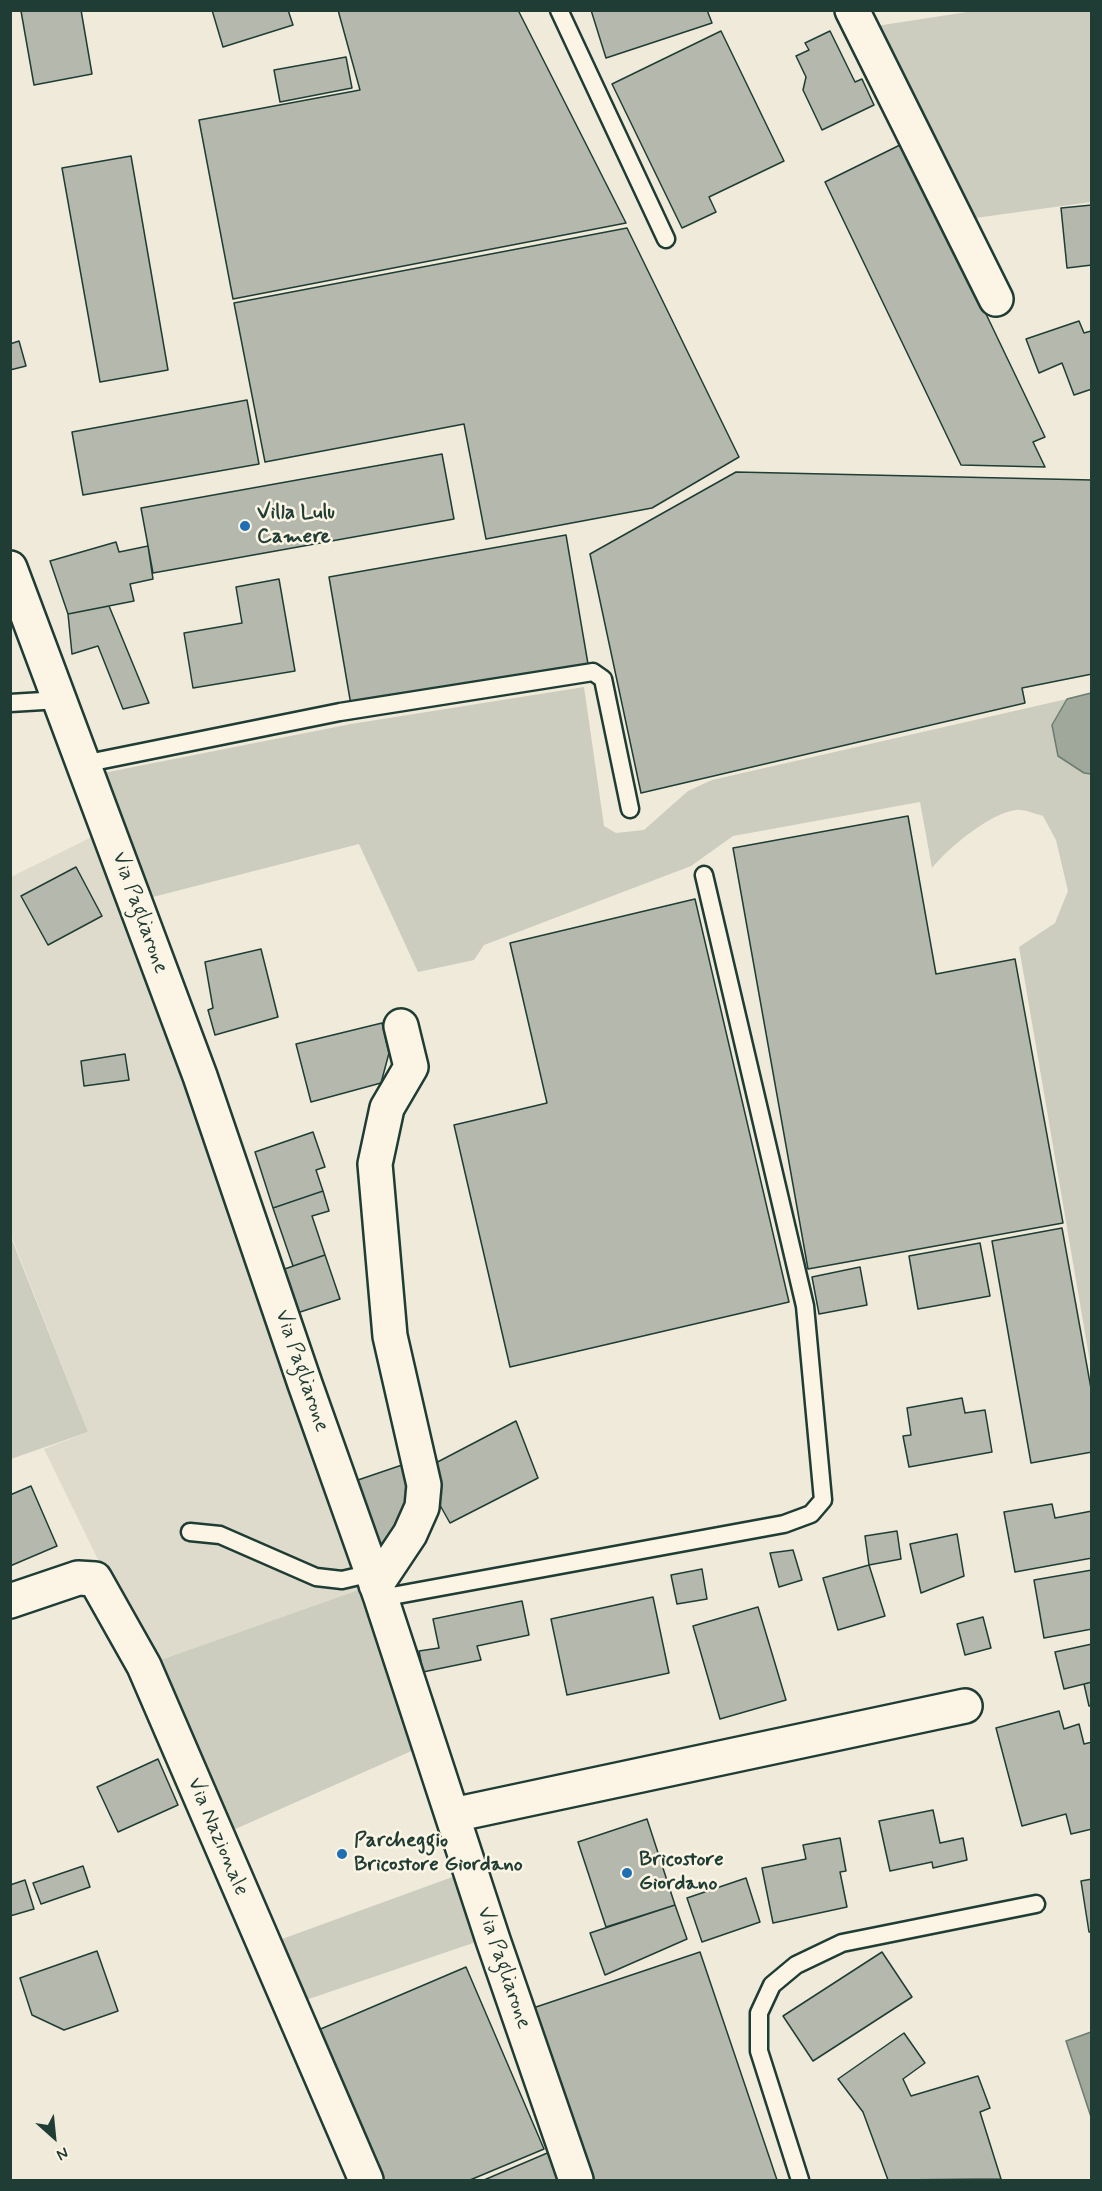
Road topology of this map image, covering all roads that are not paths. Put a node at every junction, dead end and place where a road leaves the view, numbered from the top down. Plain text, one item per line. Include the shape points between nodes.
1 (559, 10) edge
2 (852, 10) edge
3 (666, 239) dead end
4 (996, 299) dead end
5 (10, 568) edge
6 (60, 700) junction
7 (10, 703) edge
8 (83, 764) junction
9 (630, 809) dead end
10 (704, 875) dead end
11 (401, 1026) dead end
12 (190, 1532) dead end
13 (376, 1585) junction
14 (10, 1601) edge
15 (965, 1706) dead end
16 (453, 1815) junction
17 (1036, 1904) dead end
18 (366, 2181) edge
19 (576, 2181) edge
20 (800, 2181) edge

1 - 3 lane
2 - 4 street
5 - 6 street, Via Pagliarone
6 - 7 lane
6 - 8 street, Via Pagliarone
8 - 9 lane via 340,712 593,672 603,679
8 - 13 street, Via Pagliarone via 200,1076
10 - 13 lane via 805,1306 823,1500 811,1514 784,1524
11 - 13 street via 411,1067 387,1108 375,1164 390,1336 424,1485 422,1507 410,1534
12 - 13 lane via 220,1535 316,1577
13 - 16 street, Via Pagliarone
14 - 18 street, Via Nazionale via 78,1578 95,1580 144,1666
15 - 16 street
16 - 19 street, Via Pagliarone
17 - 20 lane via 842,1943 796,1965 772,1985 759,2013 759,2051

